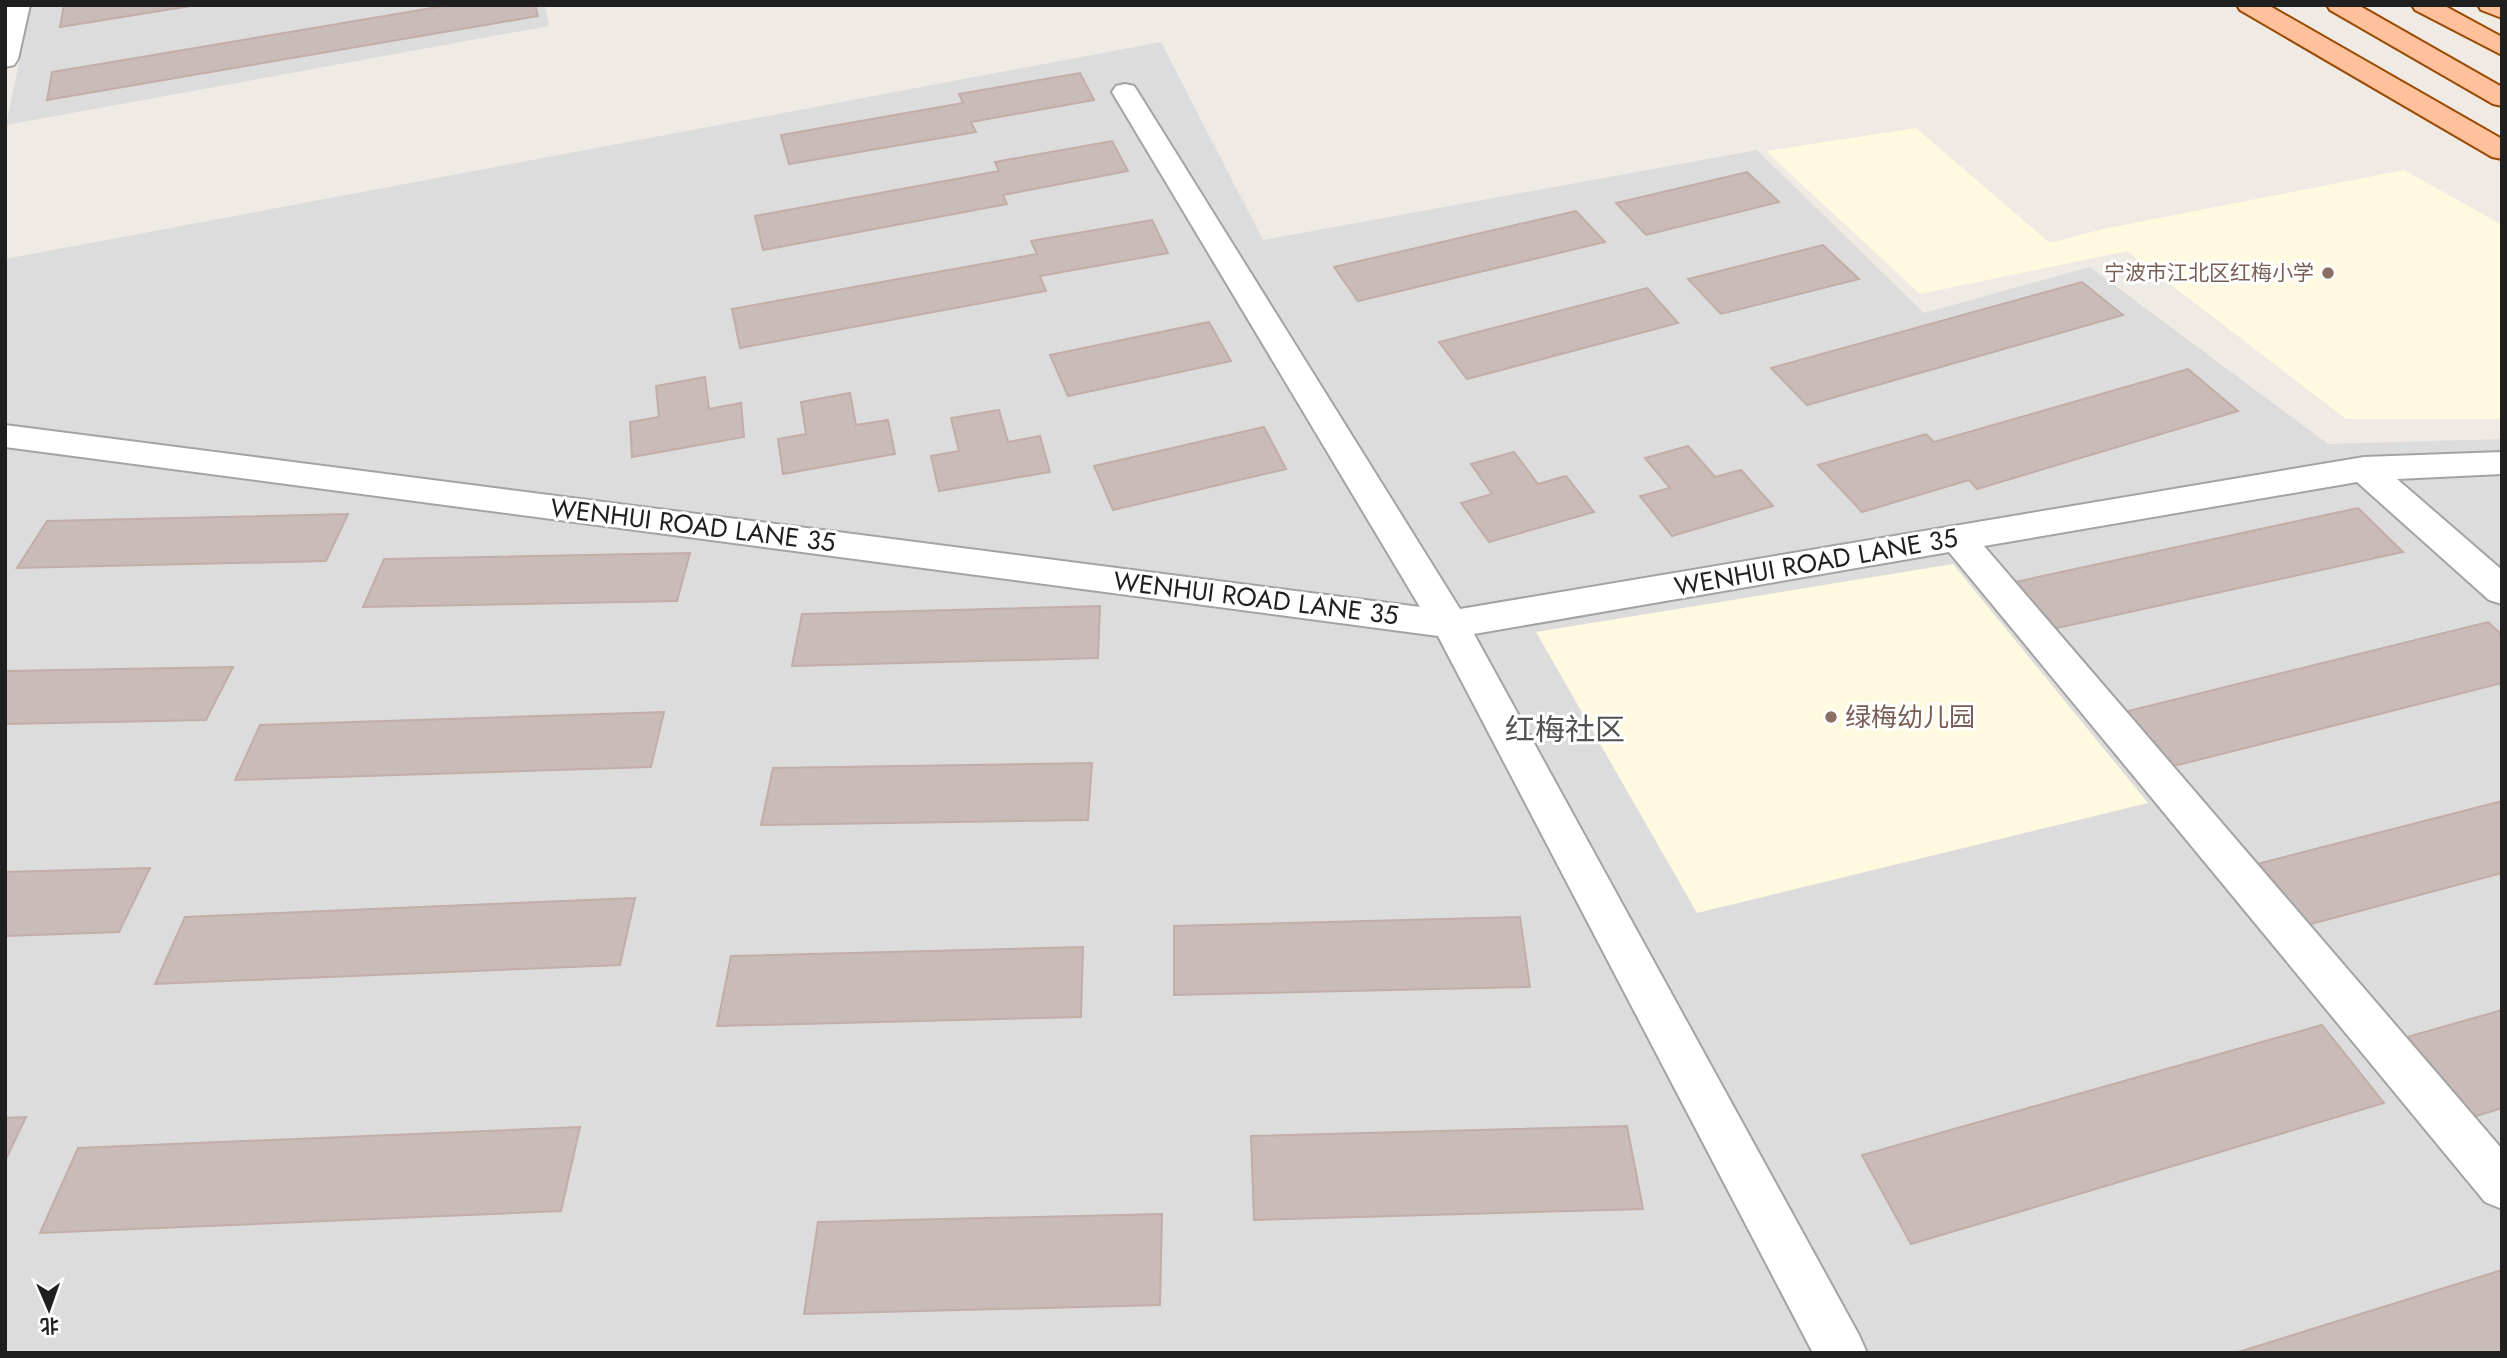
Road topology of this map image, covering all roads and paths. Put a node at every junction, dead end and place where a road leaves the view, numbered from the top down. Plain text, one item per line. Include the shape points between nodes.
1 (18, 5) edge
2 (2249, 5) edge
3 (2339, 5) edge
4 (2424, 5) edge
5 (2490, 5) edge
6 (2502, 11) edge
7 (2502, 47) edge
8 (5, 59) edge
9 (1125, 92) dead end
10 (2502, 98) edge
11 (2502, 151) edge
12 (5, 436) edge
13 (2502, 463) edge
14 (2364, 469) junction
15 (1957, 538) junction
16 (2502, 591) edge
17 (1450, 624) junction
18 (2502, 1186) edge
19 (1841, 1353) edge

1 - 8 street
2 - 11 main road
3 - 10 main road
4 - 7 main road
5 - 6 main road
9 - 17 street
12 - 17 street, WENHUI ROAD LANE 35
13 - 14 street, WENHUI ROAD LANE 35
14 - 15 street, WENHUI ROAD LANE 35
14 - 16 street
15 - 17 street, WENHUI ROAD LANE 35
15 - 18 street
17 - 19 street

